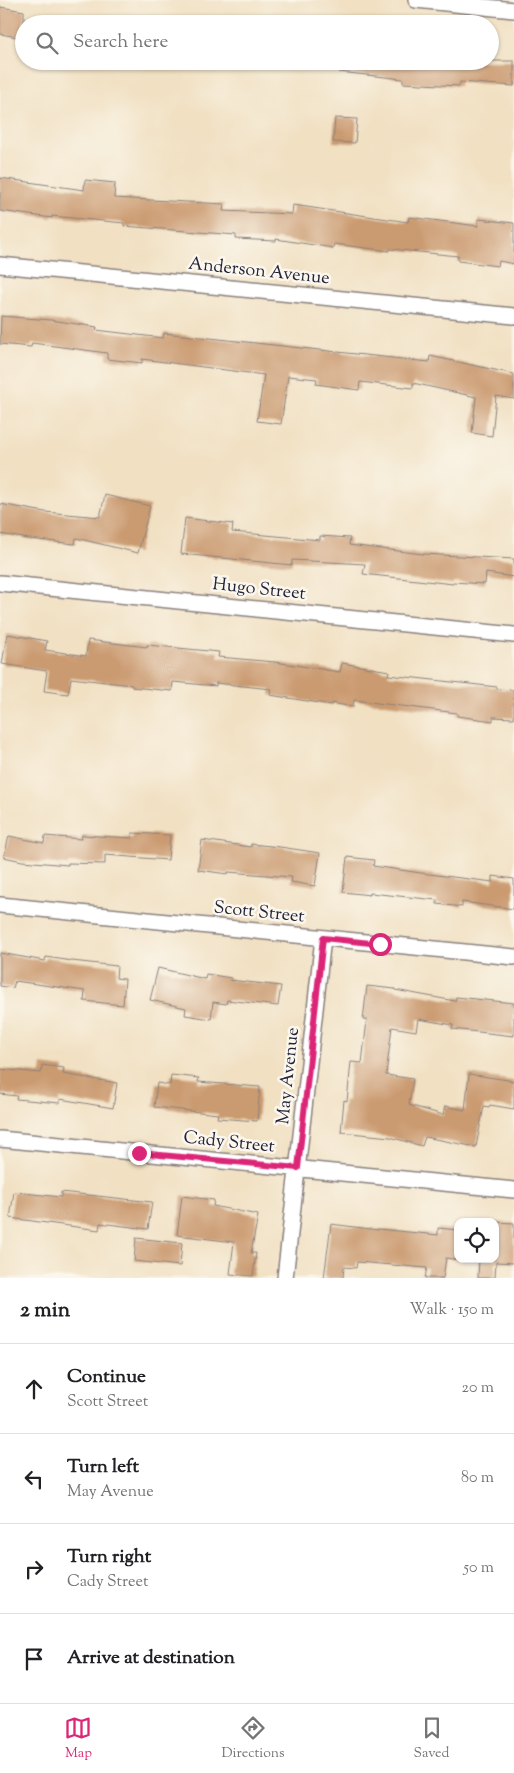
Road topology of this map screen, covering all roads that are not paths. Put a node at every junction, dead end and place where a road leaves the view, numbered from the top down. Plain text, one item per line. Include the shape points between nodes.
1 (416, 0) edge
2 (514, 10) edge
3 (0, 265) edge
4 (514, 316) edge
5 (0, 583) edge
6 (514, 635) edge
7 (0, 905) edge
8 (323, 938) junction
9 (514, 957) edge
10 (0, 1139) edge
11 (298, 1168) junction
12 (514, 1190) edge
13 (285, 1278) edge

1 - 2 street
3 - 4 street, Anderson Avenue
5 - 6 street, Hugo Street
7 - 8 street, Scott Street
8 - 9 street, Scott Street
8 - 11 street, May Avenue
10 - 11 street, Cady Street
11 - 12 street, Cady Street
11 - 13 street, May Avenue

